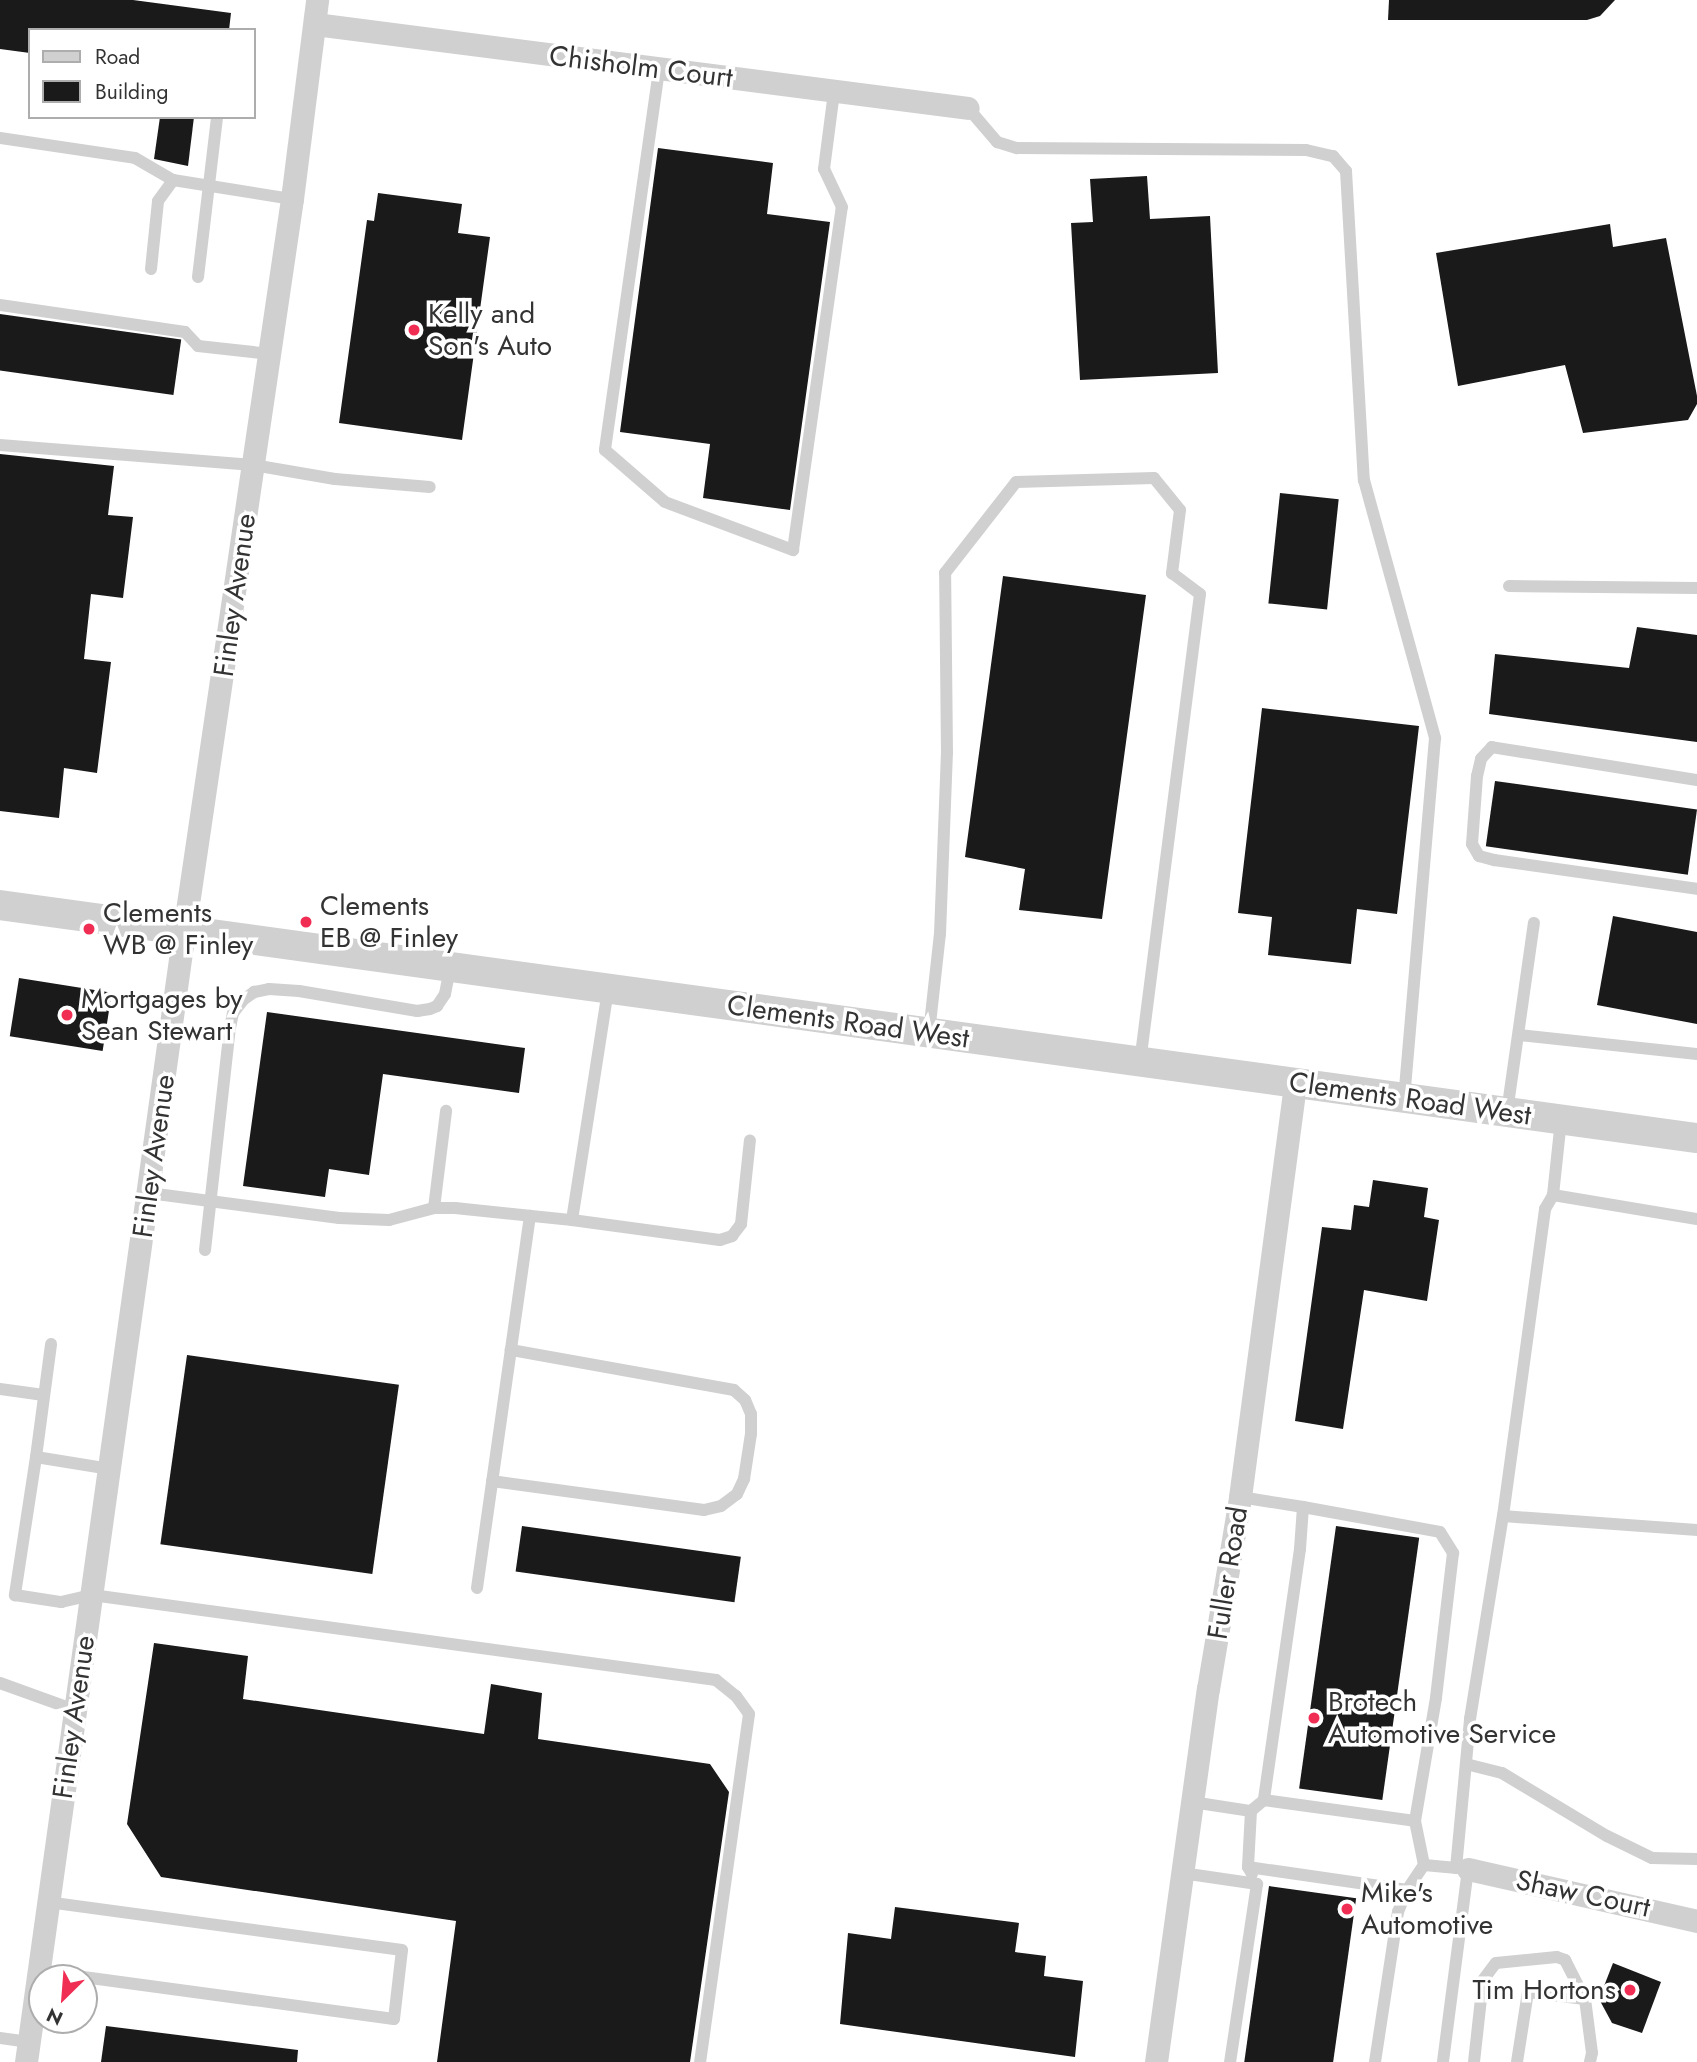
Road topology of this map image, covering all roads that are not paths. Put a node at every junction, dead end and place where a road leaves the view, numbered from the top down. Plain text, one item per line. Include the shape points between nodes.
1 (317, 0) edge
2 (315, 24) junction
3 (659, 69) junction
4 (834, 92) junction
5 (968, 108) joint
6 (217, 119) edge
7 (0, 138) edge
8 (173, 180) junction
9 (207, 187) junction
10 (292, 199) junction
11 (151, 269) dead end
12 (198, 277) dead end
13 (0, 305) edge
14 (270, 354) junction
15 (0, 445) edge
16 (253, 466) junction
17 (430, 487) dead end
18 (1509, 586) dead end
19 (1697, 588) edge
20 (1697, 780) edge
21 (1697, 889) edge
22 (0, 905) edge
23 (1534, 923) dead end
24 (184, 931) junction
25 (450, 968) junction
26 (608, 990) junction
27 (929, 1033) junction
28 (1519, 1035) junction
29 (1697, 1054) edge
30 (1140, 1062) junction
31 (1295, 1083) junction
32 (1404, 1096) junction
33 (446, 1111) dead end
34 (1507, 1112) junction
35 (1561, 1120) junction
36 (1697, 1138) edge
37 (750, 1140) dead end
38 (149, 1193) junction
39 (1553, 1195) junction
40 (211, 1201) junction
41 (434, 1208) junction
42 (530, 1216) junction
43 (1697, 1219) edge
44 (572, 1220) junction
45 (205, 1250) dead end
46 (51, 1344) dead end
47 (511, 1350) junction
48 (0, 1389) edge
49 (44, 1395) junction
50 (36, 1457) junction
51 (110, 1469) junction
52 (492, 1481) junction
53 (1240, 1497) junction
54 (1303, 1507) junction
55 (1503, 1516) junction
56 (1697, 1530) edge
57 (477, 1588) dead end
58 (92, 1595) junction
59 (0, 1683) edge
60 (75, 1710) junction
61 (1466, 1764) junction
62 (1264, 1800) junction
63 (1192, 1802) junction
64 (1251, 1811) junction
65 (1415, 1821) junction
66 (1697, 1859) edge
67 (1424, 1865) junction
68 (1248, 1867) junction
69 (1462, 1868) junction
70 (1182, 1873) junction
71 (1257, 1884) junction
72 (1407, 1890) junction
73 (48, 1902) junction
74 (1697, 1920) edge
75 (40, 1964) edge
76 (98, 1979) edge
77 (1585, 1999) junction
78 (30, 2034) edge
79 (0, 2038) edge
80 (27, 2052) edge
81 (700, 2062) edge
82 (1156, 2062) edge
83 (1230, 2062) edge
84 (1375, 2062) edge
85 (1443, 2062) edge
86 (1474, 2062) edge
87 (1517, 2062) edge
88 (1590, 2062) edge

1 - 2 street, Finley Avenue
2 - 3 street, Chisholm Court
2 - 10 street, Finley Avenue
3 - 4 street, Chisholm Court
3 - 4 lane via 605,450 665,502 793,550 842,207 824,169
4 - 5 street, Chisholm Court
5 - 32 lane via 997,142 1017,148 1306,150 1333,156 1346,171 1364,480 1435,738
6 - 9 lane
7 - 8 lane via 135,158
8 - 9 lane
8 - 11 lane via 158,201
9 - 10 lane
9 - 12 lane
10 - 14 street, Finley Avenue
13 - 14 lane via 185,332 198,346
14 - 16 street, Finley Avenue
15 - 16 lane
16 - 17 lane
16 - 24 street, Finley Avenue
18 - 19 lane
20 - 21 lane via 1492,747 1481,759 1477,776 1472,844 1479,856 1494,860
22 - 24 street, Clements Road West
23 - 28 lane
24 - 25 street, Clements Road West
24 - 38 street, Finley Avenue
25 - 26 street, Clements Road West
25 - 40 lane via 445,994 430,1009 270,989 243,1000 233,1013 230,1028
26 - 27 street, Clements Road West
26 - 44 lane
27 - 30 street, Clements Road West
27 - 30 lane via 940,934 946,767 945,573 1016,482 1154,478 1180,510 1172,573 1200,594
28 - 29 lane
28 - 34 lane
30 - 31 street, Clements Road West
31 - 32 street, Clements Road West
31 - 53 street, Fuller Road
32 - 34 street, Clements Road West
33 - 41 lane
34 - 35 street, Clements Road West
35 - 36 street, Clements Road West
35 - 39 lane
37 - 44 lane via 741,1224 732,1236 711,1240
38 - 40 lane
38 - 51 street, Finley Avenue
39 - 43 lane
39 - 55 lane via 1545,1209
40 - 41 lane via 389,1220
40 - 45 lane
41 - 42 lane
42 - 44 lane
42 - 47 lane
46 - 49 lane
47 - 52 lane
47 - 52 lane via 734,1390 751,1414 751,1434 737,1494 721,1506 704,1510
48 - 49 lane
49 - 50 lane
50 - 51 lane
50 - 58 lane via 15,1595 61,1602
51 - 58 street, Finley Avenue
52 - 57 lane
53 - 54 lane
53 - 63 street, Fuller Road
54 - 62 lane
54 - 65 lane via 1440,1532 1453,1553 1436,1698
55 - 56 lane
55 - 61 lane
58 - 60 street, Finley Avenue
58 - 81 lane via 716,1680 736,1696 748,1714
59 - 60 lane
60 - 73 street, Finley Avenue
61 - 66 lane via 1502,1773 1652,1858
61 - 69 lane
62 - 64 lane
62 - 65 lane
63 - 64 lane
63 - 70 street, Fuller Road
64 - 68 lane
65 - 67 lane
67 - 69 lane
67 - 72 lane
68 - 71 lane
68 - 72 lane
69 - 74 street, Shaw Court
69 - 85 lane
70 - 71 lane
70 - 82 street, Fuller Road
71 - 83 lane
72 - 84 lane via 1398,1912
73 - 75 street, Finley Avenue
73 - 76 lane via 402,1950 394,2019
77 - 86 lane via 1566,1960 1496,1963 1483,1980
77 - 87 lane via 1528,1992
77 - 88 lane
78 - 80 street, Finley Avenue
79 - 80 lane

